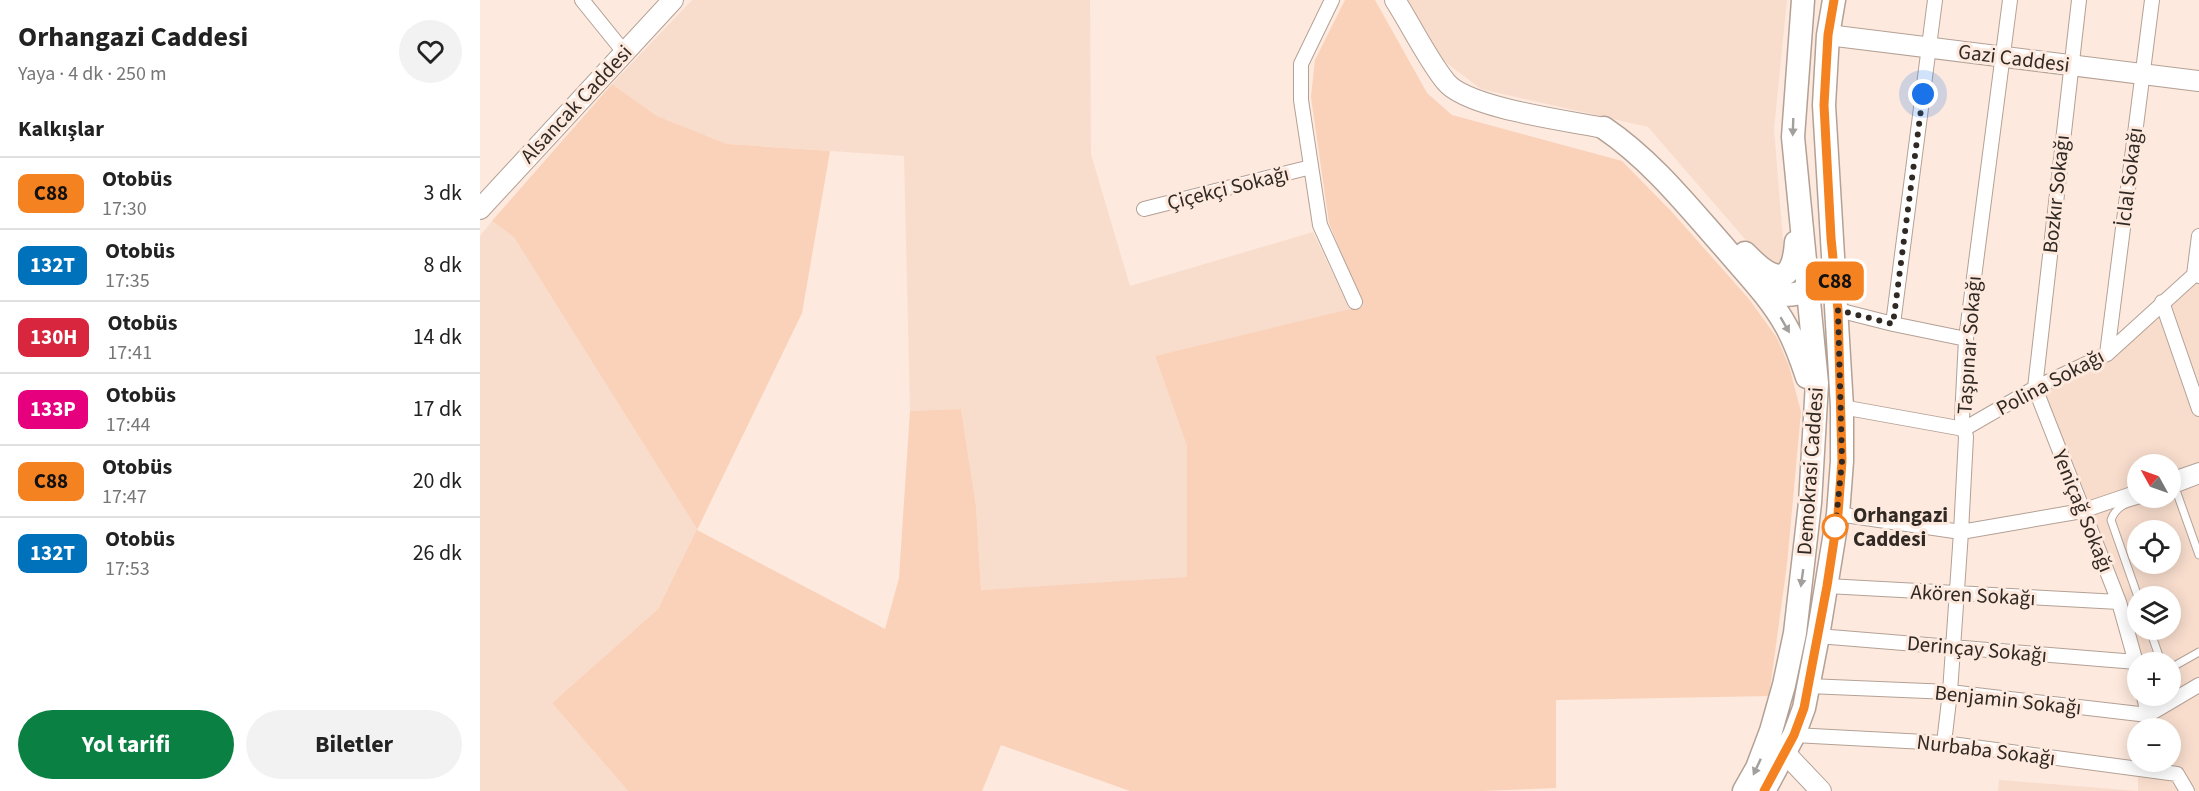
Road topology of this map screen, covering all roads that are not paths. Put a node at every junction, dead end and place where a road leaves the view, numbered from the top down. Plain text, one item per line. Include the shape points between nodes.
1 (582, 0) edge
2 (673, 0) edge
3 (1332, 0) edge
4 (1395, 0) edge
5 (1803, 0) edge
6 (1834, 0) edge
7 (1935, 0) edge
8 (2010, 0) edge
9 (2079, 0) edge
10 (2152, 0) edge
11 (1828, 35) junction
12 (1929, 48) junction
13 (624, 52) junction
14 (2001, 57) junction
15 (2071, 65) junction
16 (1798, 68) junction
17 (2143, 74) junction
18 (2199, 81) edge
19 (1604, 128) junction
20 (1311, 167) junction
21 (1799, 202) junction
22 (480, 209) edge
23 (1144, 209) dead end
24 (2199, 236) edge
25 (1833, 260) junction
26 (2197, 276) edge
27 (1751, 278) junction
28 (1807, 290) junction
29 (1355, 302) dead end
30 (2162, 302) junction
31 (1838, 310) junction
32 (1893, 324) junction
33 (1966, 339) junction
34 (2107, 354) junction
35 (2035, 388) junction
36 (1842, 407) junction
37 (1817, 408) junction
38 (2199, 409) edge
39 (1964, 429) junction
40 (2199, 470) edge
41 (2181, 480) edge
42 (2199, 480) edge
43 (2181, 483) edge
44 (2127, 496) edge
45 (2127, 503) edge
46 (2181, 508) edge
47 (2082, 512) junction
48 (1838, 514) junction
49 (1961, 532) junction
50 (2199, 555) edge
51 (1827, 586) junction
52 (2134, 586) edge
53 (1956, 594) junction
54 (2120, 602) junction
55 (1818, 636) junction
56 (1952, 648) junction
57 (2133, 652) edge
58 (2199, 652) edge
59 (2181, 662) edge
60 (2127, 665) edge
61 (2199, 685) edge
62 (1808, 686) junction
63 (1950, 693) junction
64 (2146, 706) edge
65 (2148, 715) junction
66 (1944, 743) junction
67 (1789, 744) junction
68 (1744, 791) edge
69 (1764, 791) edge
70 (1821, 791) edge
71 (2187, 791) edge

1 - 13 street
2 - 13 street, Alsancak Caddesi
3 - 20 street via 1301,64 1301,100
4 - 19 street via 1447,84 1465,97
5 - 16 main road, Demokrasi Caddesi
6 - 11 main road, Demokrasi Caddesi
7 - 12 street
8 - 14 street, Taşpınar Sokağı
9 - 15 street, Bozkır Sokağı
10 - 17 street, İclal Sokağı
11 - 12 street, Gazi Caddesi
11 - 16 main road via 1810,42
11 - 25 main road, Demokrasi Caddesi via 1824,105
12 - 14 street, Gazi Caddesi
12 - 32 street
13 - 22 street, Alsancak Caddesi
14 - 15 street, Gazi Caddesi
14 - 33 street, Taşpınar Sokağı
15 - 17 street, Gazi Caddesi
15 - 35 street, Bozkır Sokağı
16 -> 21 main road, Demokrasi Caddesi via 1793,137
17 - 18 street, Gazi Caddesi
17 - 34 street, İclal Sokağı
19 - 21 main road via 1629,135 1648,147 1769,275 1784,274 1795,260
19 - 27 main road via 1657,172
20 - 23 street, Çiçekçi Sokağı
20 - 29 street via 1320,225
21 - 28 main road, Demokrasi Caddesi
24 - 26 street
25 - 28 main road via 1827,272
25 - 31 main road, Demokrasi Caddesi
26 - 30 street, Polina Sokağı
27 - 28 main road via 1782,295
27 -> 37 main road via 1791,335
28 - 37 main road, Demokrasi Caddesi
30 - 34 street, Polina Sokağı
30 - 38 street
31 - 32 street
31 - 36 main road, Demokrasi Caddesi
32 - 33 street
33 - 39 street, Taşpınar Sokağı
34 - 35 street, Polina Sokağı
35 - 39 street, Polina Sokağı
35 - 47 street, Yeniçağ Sokağı
36 - 39 street
36 - 48 main road, Demokrasi Caddesi
37 -> 68 main road, Demokrasi Caddesi via 1795,633 1771,731
39 - 49 street, Taşpınar Sokağı
40 - 41 street
42 - 43 lane
44 - 47 street
45 - 52 lane via 2111,520
46 - 50 lane
47 - 49 street
47 - 54 street, Yeniçağ Sokağı
48 - 49 street
48 - 51 main road, Demokrasi Caddesi
49 - 53 street, Taşpınar Sokağı
51 - 53 street, Akören Sokağı
51 - 55 main road, Demokrasi Caddesi
53 - 54 street, Akören Sokağı
53 - 56 street, Taşpınar Sokağı
54 - 57 street, Yeniçağ Sokağı
55 - 56 street, Derinçay Sokağı
55 - 62 main road, Demokrasi Caddesi
56 - 60 street, Derinçay Sokağı
56 - 63 street, Taşpınar Sokağı
58 - 59 lane
61 - 65 street
62 - 63 street, Benjamin Sokağı
62 - 67 main road, Demokrasi Caddesi via 1804,708
63 - 65 street, Benjamin Sokağı
63 - 66 street, Taşpınar Sokağı
64 - 65 street
66 - 67 street, Nurbaba Sokağı
66 - 71 street, Nurbaba Sokağı via 2177,774
67 - 69 main road, Demokrasi Caddesi
67 - 70 street

